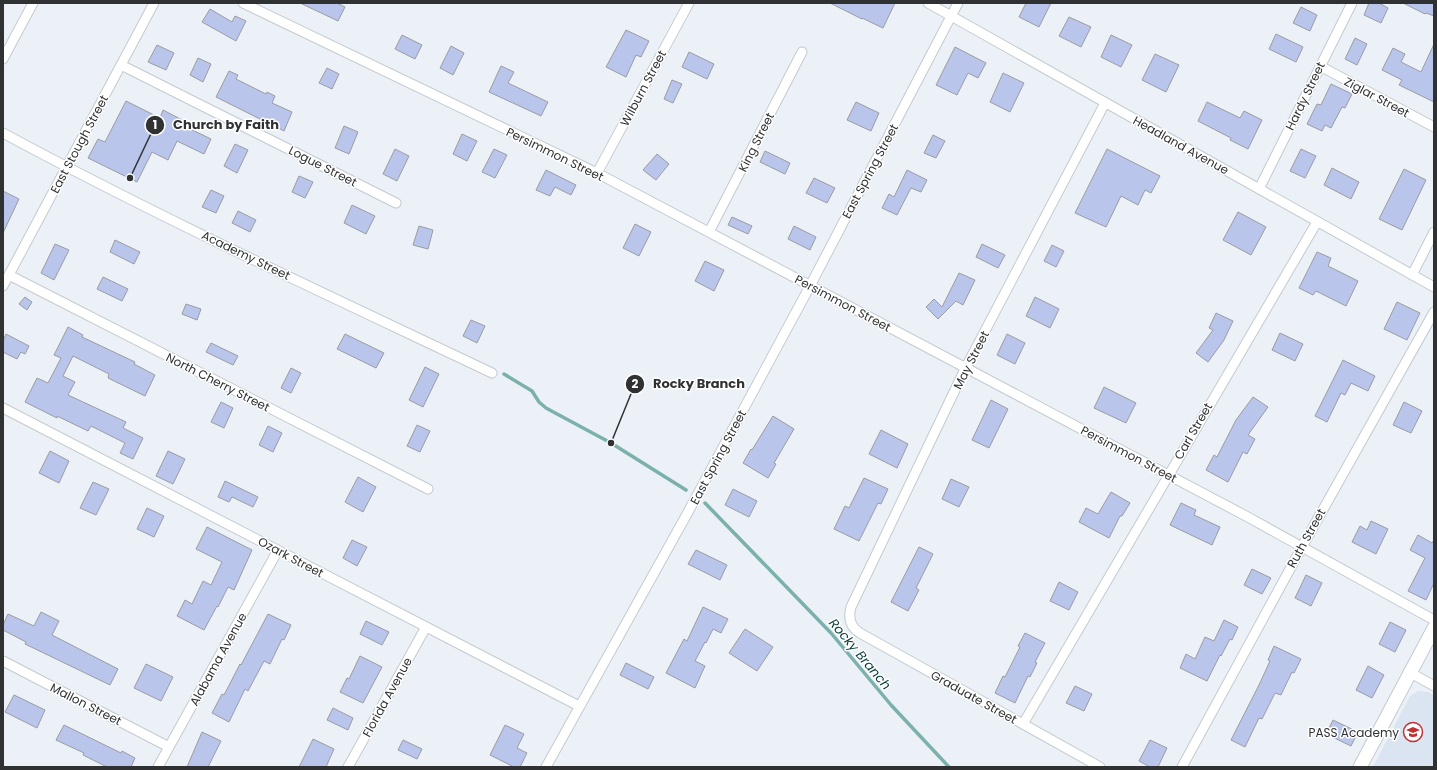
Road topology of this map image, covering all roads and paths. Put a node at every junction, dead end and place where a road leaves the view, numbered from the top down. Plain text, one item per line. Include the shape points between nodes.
1 (33, 3) edge
2 (154, 3) edge
3 (243, 3) edge
4 (689, 3) edge
5 (928, 3) edge
6 (958, 3) edge
7 (1352, 3) edge
8 (951, 16) junction
9 (802, 52) dead end
10 (3, 59) edge
11 (121, 65) junction
12 (1320, 66) junction
13 (1105, 103) junction
14 (1434, 127) edge
15 (3, 133) edge
16 (66, 167) junction
17 (597, 173) junction
18 (1259, 189) junction
19 (396, 202) dead end
20 (1316, 222) junction
21 (709, 232) junction
22 (1434, 232) edge
23 (9, 275) junction
24 (1412, 275) junction
25 (3, 286) edge
26 (810, 286) junction
27 (1434, 287) edge
28 (1434, 312) edge
29 (966, 368) junction
30 (492, 373) dead end
31 (3, 408) edge
32 (1168, 475) junction
33 (428, 489) dead end
34 (1302, 547) junction
35 (278, 550) junction
36 (1434, 620) edge
37 (850, 623) joint
38 (426, 628) junction
39 (1434, 628) edge
40 (3, 661) edge
41 (1411, 673) junction
42 (1434, 686) edge
43 (579, 706) junction
44 (1023, 724) junction
45 (169, 747) junction
46 (158, 767) edge
47 (348, 767) edge
48 (546, 767) edge
49 (1100, 767) edge
50 (1182, 767) edge
51 (1360, 767) edge

1 - 10 street
2 - 11 street, East Stough Street
3 - 17 street, Persimmon Street
4 - 17 street, Wilburn Street
5 - 8 street, Headland Avenue
6 - 8 street, East Spring Street
7 - 12 street, Hardy Street
8 - 13 street, Headland Avenue
8 - 26 street, East Spring Street
9 - 21 street, King Street
11 - 16 street, East Stough Street
11 - 19 street, Logue Street
12 - 14 street, Ziglar Street
12 - 18 street, Hardy Street
13 - 18 street, Headland Avenue
13 - 29 street, May Street
15 - 16 street, Academy Street
16 - 23 street, East Stough Street
16 - 30 street, Academy Street
17 - 21 street, Persimmon Street
18 - 20 street, Headland Avenue
20 - 24 street, Headland Avenue
20 - 32 street, Carl Street
21 - 26 street, Persimmon Street
22 - 24 street
23 - 25 street, East Stough Street
23 - 33 street, North Cherry Street
24 - 27 street, Headland Avenue
26 - 29 street, Persimmon Street
26 - 43 street, East Spring Street via 687,514
28 - 34 street, Ruth Street
29 - 32 street, Persimmon Street
29 - 37 street, May Street via 851,607
31 - 35 street, Ozark Street
32 - 34 street, Persimmon Street
32 - 44 street, Carl Street
34 - 36 street, Persimmon Street
34 - 50 street, Ruth Street
35 - 38 street, Ozark Street
35 - 45 street, Alabama Avenue
37 - 44 street, Graduate Street via 860,634
38 - 43 street, Ozark Street
38 - 47 street, Florida Avenue
39 - 41 street
40 - 45 street, Mallon Street
41 - 42 street
41 - 51 street
43 - 48 street, East Spring Street
44 - 49 street, Graduate Street
45 - 46 street, Alabama Avenue

